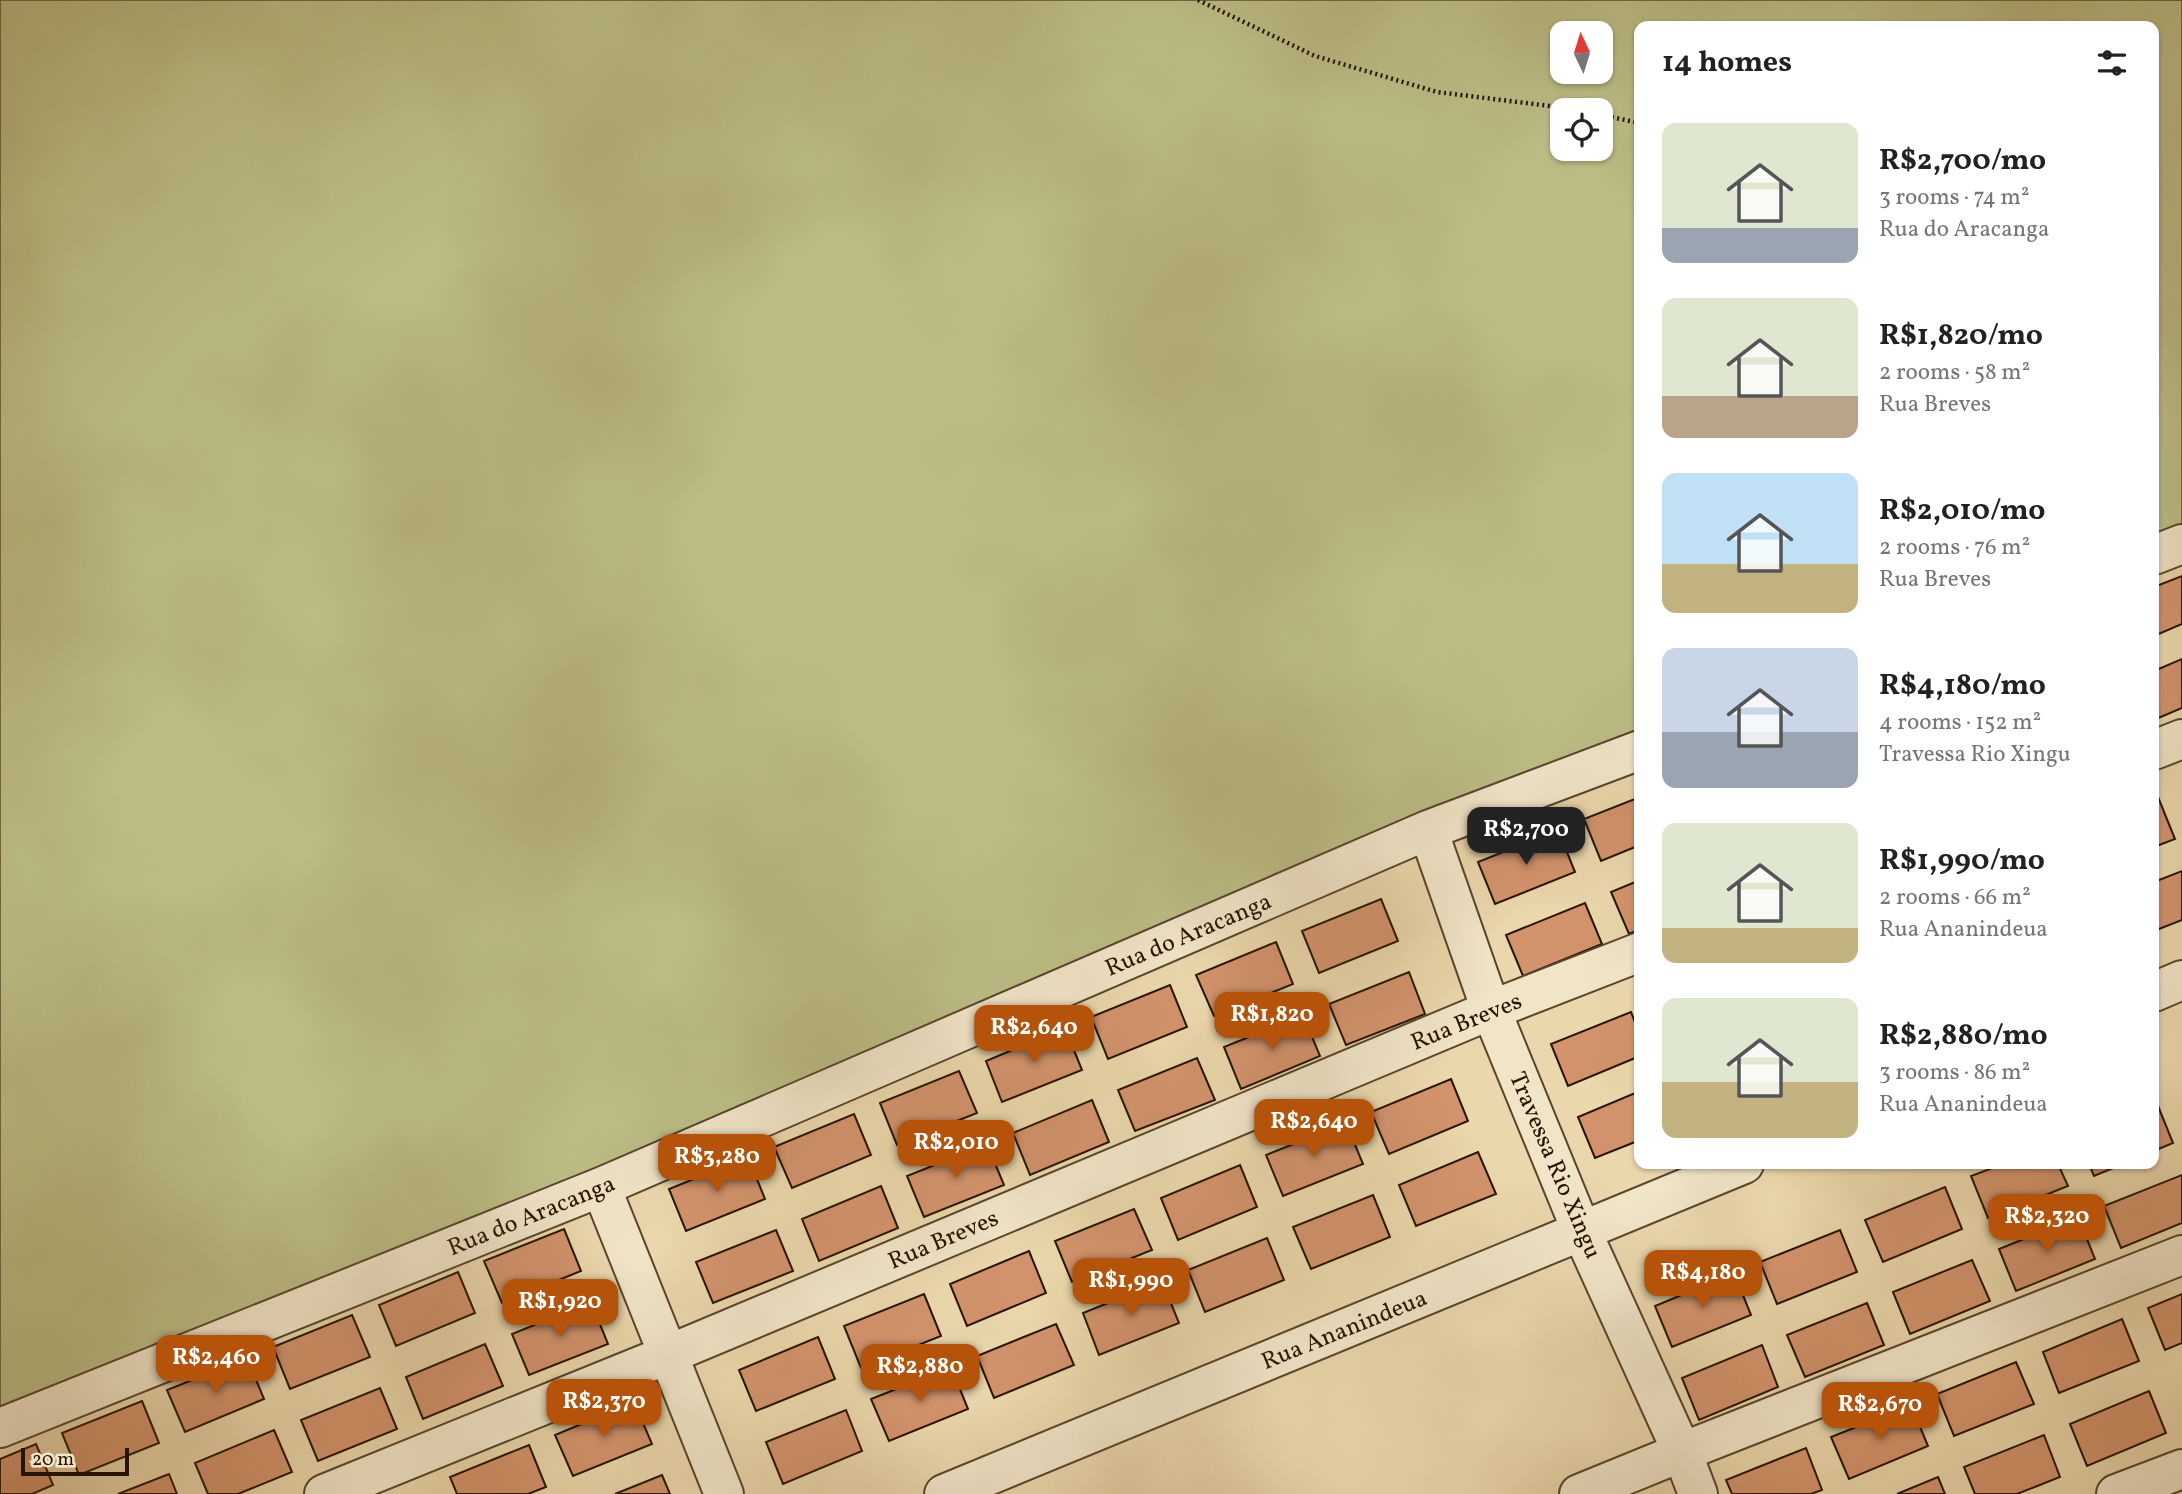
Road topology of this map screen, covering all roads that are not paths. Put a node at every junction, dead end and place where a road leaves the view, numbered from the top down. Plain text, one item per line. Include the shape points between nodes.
1 (2182, 544) edge
2 (2159, 553) edge
3 (2182, 739) edge
4 (2159, 748) edge
5 (1634, 752) edge
6 (1427, 830) junction
7 (1634, 953) edge
8 (2182, 980) edge
9 (2159, 990) edge
10 (1491, 1010) junction
11 (1732, 1169) edge
12 (601, 1187) junction
13 (1582, 1232) junction
14 (2182, 1255) edge
15 (667, 1355) junction
16 (0, 1428) edge
17 (1682, 1451) junction
18 (2182, 1469) edge
19 (324, 1494) edge
20 (724, 1494) edge
21 (944, 1494) edge
22 (1578, 1494) edge
23 (1698, 1494) edge
24 (2116, 1494) edge

1 - 2 street
3 - 4 street
5 - 6 street, Rua do Aracanga
6 - 10 street, Travessa Rio Xingu
6 - 12 street, Rua do Aracanga
7 - 10 street, Rua Breves
8 - 9 street
10 - 13 street, Travessa Rio Xingu
10 - 15 street, Rua Breves
11 - 13 street, Rua Ananindeua
12 - 15 street
12 - 16 street, Rua do Aracanga
13 - 17 street, Travessa Rio Xingu
13 - 21 street, Rua Ananindeua
14 - 17 street
15 - 19 street, Rua Breves
15 - 20 street
17 - 22 street
17 - 23 street, Travessa Rio Xingu
18 - 24 street

